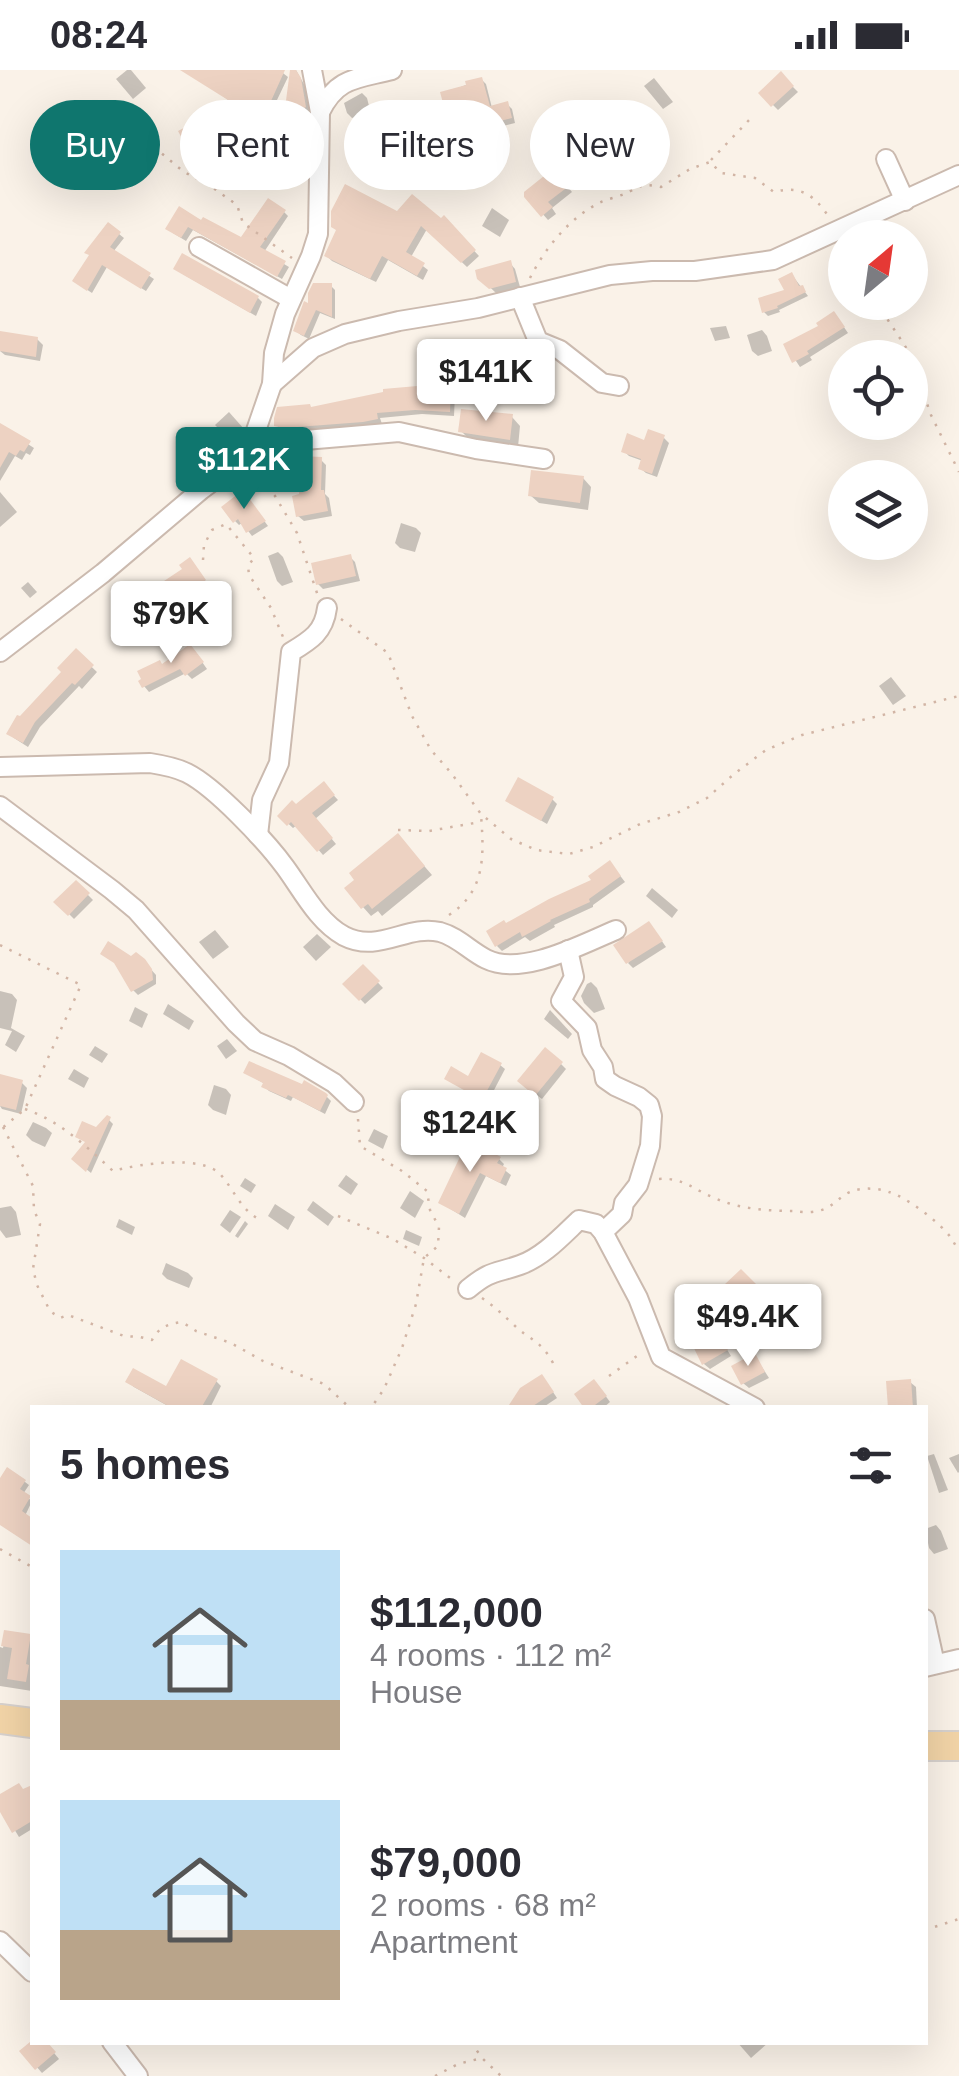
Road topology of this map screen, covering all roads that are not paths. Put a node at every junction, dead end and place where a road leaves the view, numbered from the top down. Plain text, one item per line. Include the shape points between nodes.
1 (312, 70) edge
2 (392, 70) edge
3 (318, 100) edge
4 (324, 104) edge
5 (886, 159) dead end
6 (959, 175) edge
7 (319, 190) edge
8 (905, 201) junction
9 (199, 246) dead end
10 (520, 297) junction
11 (292, 299) junction
12 (272, 384) junction
13 (619, 386) dead end
14 (248, 452) junction
15 (544, 459) dead end
16 (328, 608) road end
17 (5, 642) edge
18 (0, 767) edge
19 (0, 806) edge
20 (258, 835) junction
21 (616, 930) dead end
22 (568, 950) junction
23 (354, 1102) road end
24 (603, 1232) junction
25 (468, 1289) dead end
26 (750, 1405) edge
27 (959, 1659) edge
28 (930, 1665) edge
29 (0, 1720) edge
30 (30, 1724) edge
31 (928, 1746) edge
32 (959, 1746) edge
33 (0, 1941) edge
34 (30, 1970) edge
35 (114, 2045) edge
36 (138, 2076) edge

1 - 3 street
2 - 4 street via 342,84
5 - 8 street
6 - 8 street
7 - 11 street via 318,234
8 - 10 street via 772,260 610,275
9 - 11 street
10 - 12 street via 345,334 313,348
10 - 13 street via 538,341 602,383
11 - 12 street via 274,353
12 - 14 street
14 - 15 street via 270,438 399,432
14 - 17 street via 103,573
16 - 20 street via 315,638 291,652 279,763 262,800
18 - 20 street via 168,766 203,784
19 - 23 street via 136,910 255,1041 334,1083
20 - 22 street via 343,936 365,943 422,930 448,935 502,964
21 - 22 street
22 - 24 street via 574,978 561,1000 587,1028 605,1079 650,1105 652,1116 638,1184
24 - 25 street via 579,1220 536,1256 485,1274
24 - 26 street via 661,1357
27 - 28 street
29 - 30 main road
31 - 32 main road
33 - 34 street
35 - 36 street

